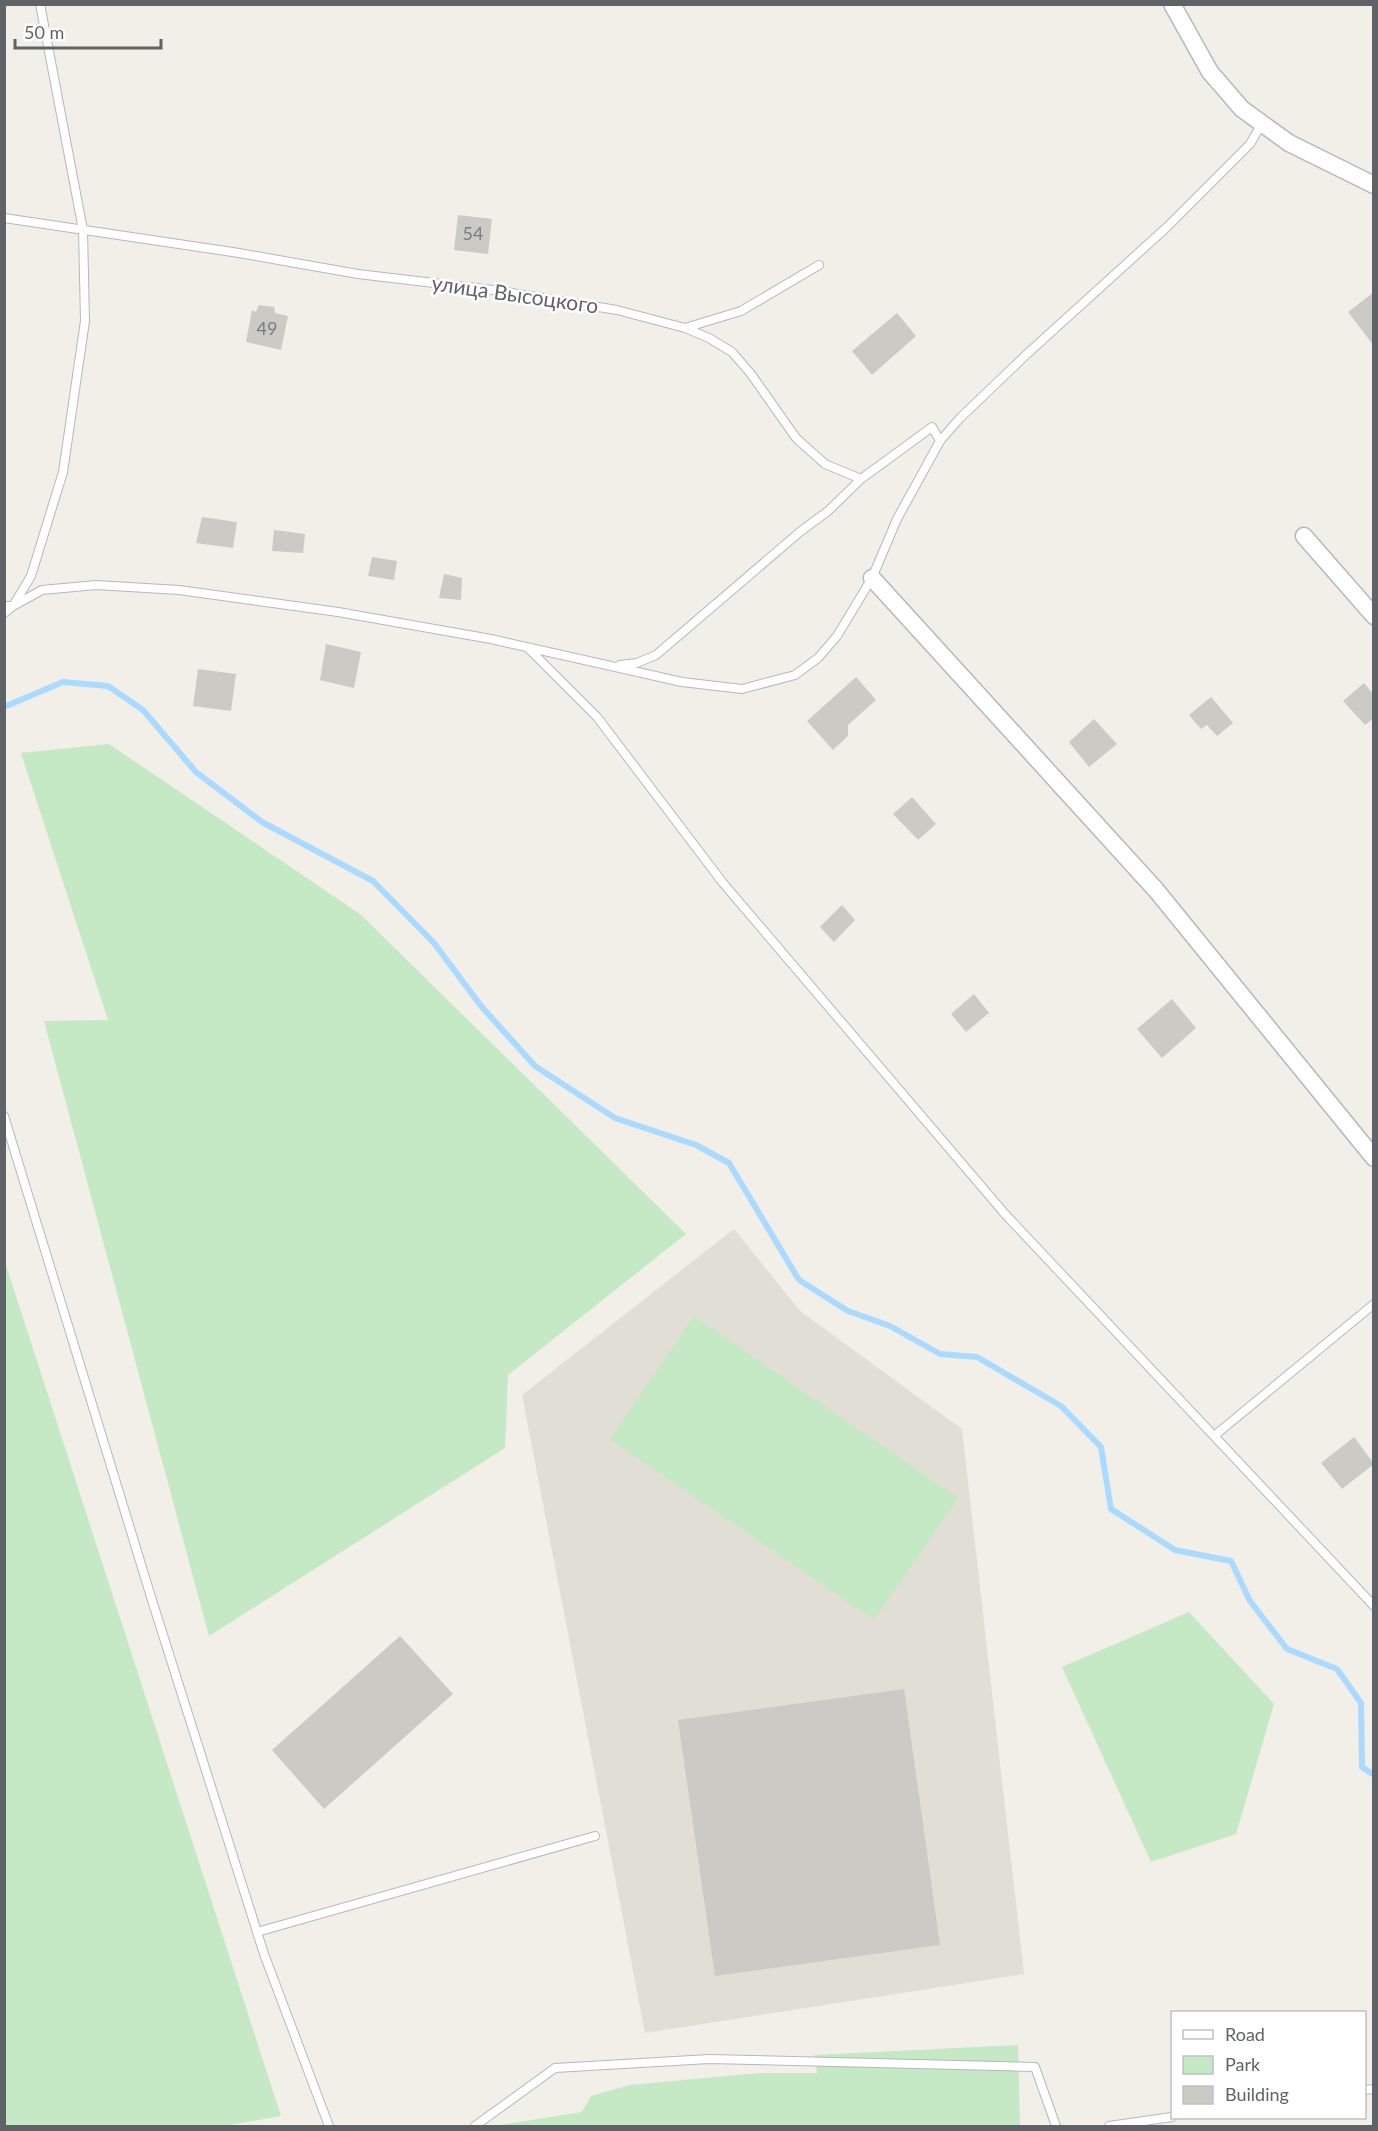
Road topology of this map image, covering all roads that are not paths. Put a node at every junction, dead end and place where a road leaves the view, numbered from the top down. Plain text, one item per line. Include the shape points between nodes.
1 (40, 4) edge
2 (1173, 4) edge
3 (1261, 125) junction
4 (1374, 185) edge
5 (4, 218) edge
6 (83, 230) junction
7 (819, 265) dead end
8 (685, 328) junction
9 (940, 441) junction
10 (861, 479) junction
11 (1304, 536) dead end
12 (872, 578) junction
13 (9, 606) edge
14 (4, 613) edge
15 (1374, 616) edge
16 (528, 647) junction
17 (613, 665) junction
18 (4, 1116) edge
19 (1374, 1158) edge
20 (1374, 1304) edge
21 (1214, 1436) junction
22 (1374, 1606) edge
23 (596, 1836) dead end
24 (257, 1932) junction
25 (1171, 2117) edge
26 (329, 2127) edge
27 (475, 2127) edge
28 (1056, 2127) edge
29 (1108, 2127) edge

1 - 6 lane
2 - 3 street via 1210,72
3 - 4 street
3 - 9 lane via 1250,144 1183,211
5 - 6 lane, улица Высоцкого
6 - 8 lane, улица Высоцкого via 617,310
6 - 13 lane via 85,321 63,472 31,576
7 - 8 lane via 741,311
8 - 10 lane, улица Высоцкого via 732,352 796,438 825,464
9 - 10 lane via 932,427
9 - 12 lane via 897,519
10 - 17 lane via 656,655 637,663
11 - 15 street
12 - 17 lane via 837,636 818,658 795,675 742,688 682,682
12 - 19 street via 1156,890
13 - 14 lane
13 - 16 lane via 42,590 96,585 179,590 338,612
16 - 17 lane
16 - 21 lane via 597,717 723,883 1005,1214
18 - 24 lane
20 - 21 lane
21 - 22 lane
23 - 24 lane
24 - 26 lane
25 - 29 lane
27 - 28 lane via 555,2068 709,2059 1035,2067

